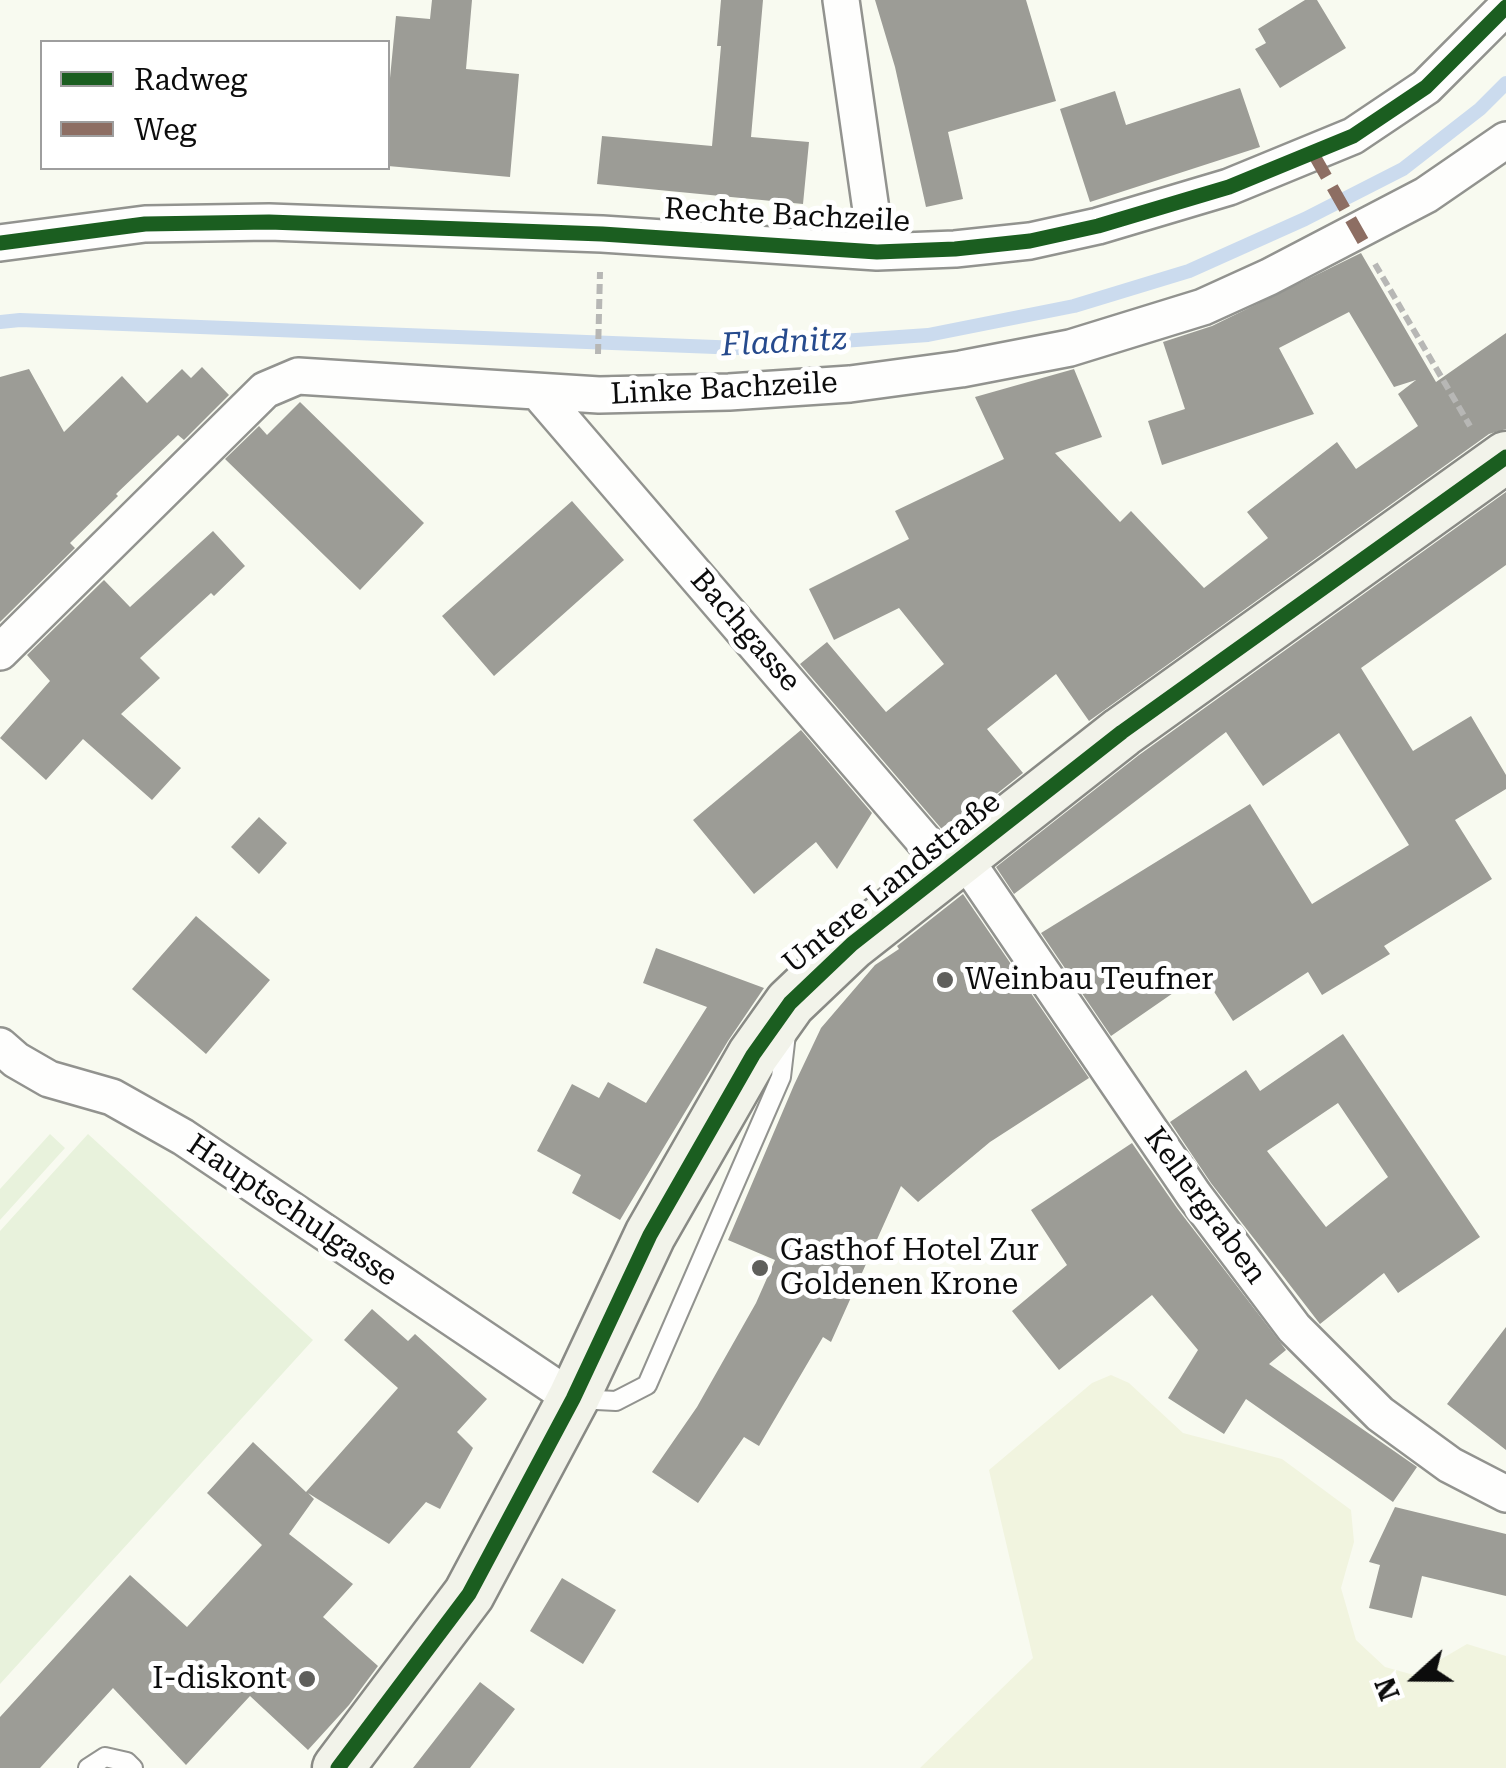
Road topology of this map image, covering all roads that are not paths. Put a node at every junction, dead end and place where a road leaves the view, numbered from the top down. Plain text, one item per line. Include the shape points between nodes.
1 (841, 0) edge
2 (1506, 7) edge
3 (1506, 140) edge
4 (0, 243) edge
5 (878, 252) junction
6 (539, 393) junction
7 (1501, 460) edge
8 (0, 652) edge
9 (957, 864) junction
10 (0, 1046) edge
11 (573, 1399) junction
12 (1506, 1494) edge
13 (88, 1768) edge
14 (132, 1768) edge
15 (338, 1768) edge

1 - 5 street
2 - 5 street, Rechte Bachzeile via 1426,86 1314,155 1098,226 1011,243
3 - 6 street, Linke Bachzeile via 1426,195 1269,277 1188,312 1070,348 850,384
4 - 5 street, Rechte Bachzeile via 145,224 269,222
6 - 8 street, Linke Bachzeile via 298,376 265,390
6 - 9 street, Bachgasse
7 - 9 street, Untere Landstraße via 1122,732
9 - 11 street, Untere Landstraße via 852,944 790,1003 650,1235
9 - 12 street, Kellergraben via 1294,1328 1380,1414 1450,1465
10 - 11 street, Hauptschulgasse via 49,1080 112,1098 183,1137
11 - 15 street, Untere Landstraße via 470,1594
13 - 14 lane via 105,1757

